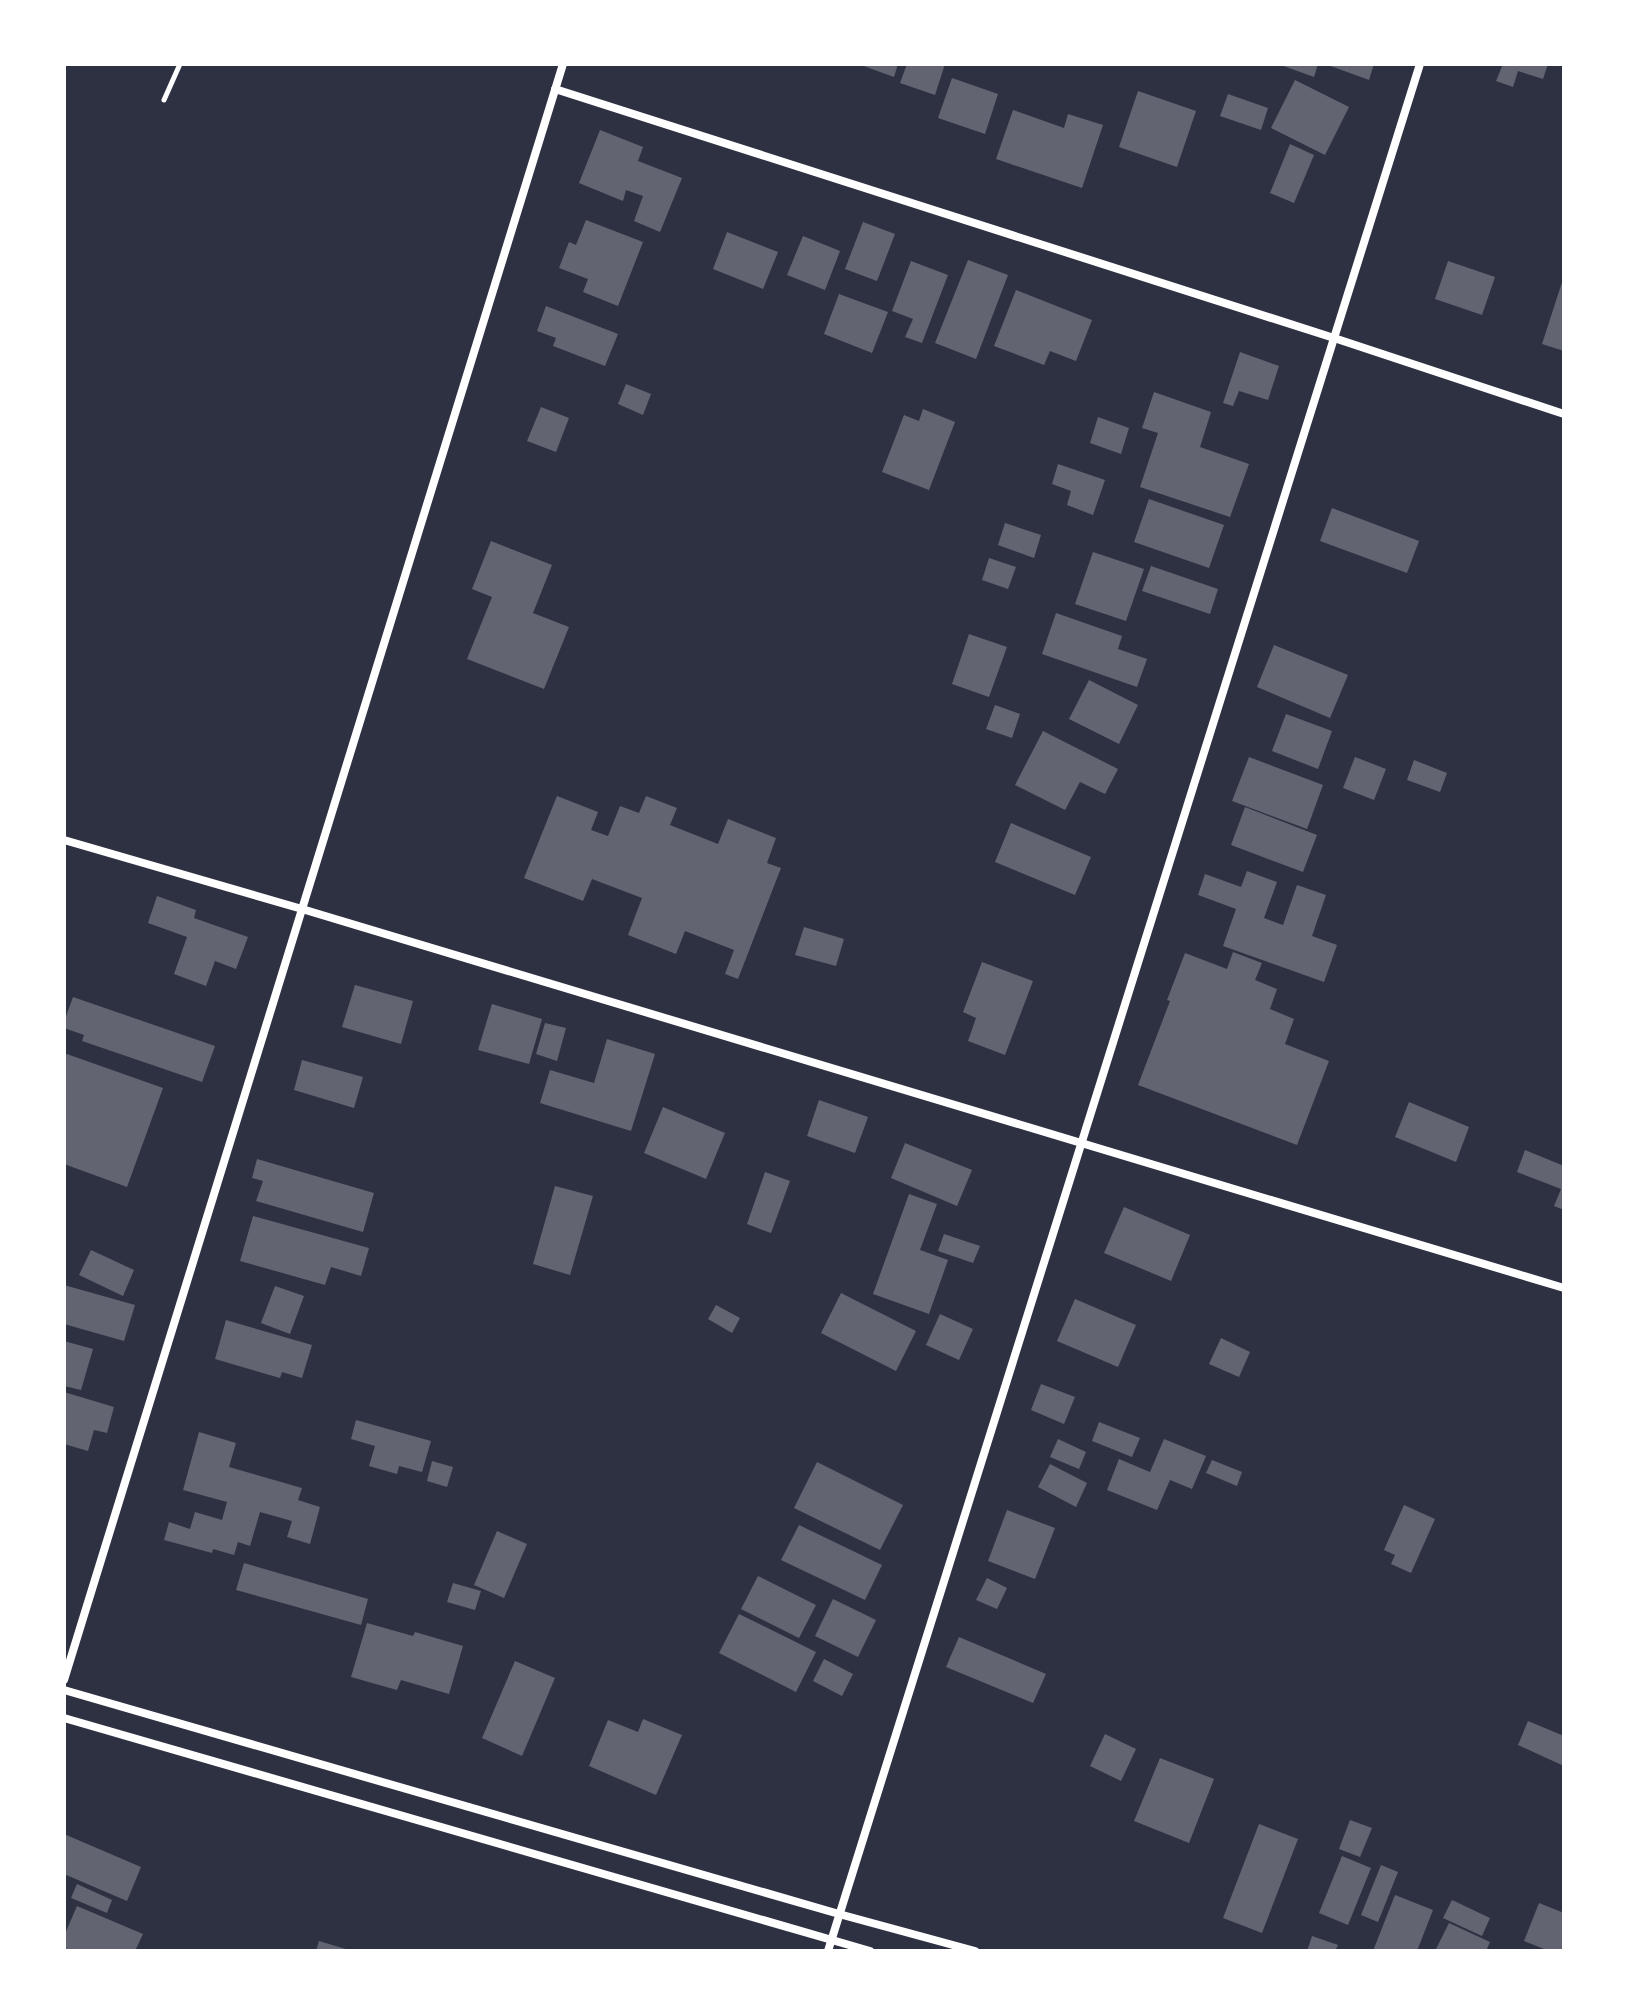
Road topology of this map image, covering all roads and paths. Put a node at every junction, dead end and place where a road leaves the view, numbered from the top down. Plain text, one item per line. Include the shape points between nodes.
1 (180, 64) edge
2 (563, 64) edge
3 (1420, 64) edge
4 (555, 89) junction
5 (164, 100) dead end
6 (1334, 338) junction
7 (1564, 414) edge
8 (64, 840) edge
9 (302, 909) junction
10 (1081, 1143) junction
11 (1564, 1288) edge
12 (64, 1680) edge
13 (64, 1690) edge
14 (64, 1718) edge
15 (839, 1914) junction
16 (831, 1940) junction
17 (828, 1951) edge
18 (870, 1951) edge
19 (975, 1951) edge

1 - 5 path
2 - 4 street
3 - 6 street
4 - 6 street
4 - 9 street
6 - 7 street
6 - 10 street
8 - 9 street
9 - 10 street
9 - 12 street
10 - 11 street
10 - 15 street
13 - 15 street
14 - 16 street
15 - 16 street
15 - 19 street
16 - 17 street
16 - 18 street

